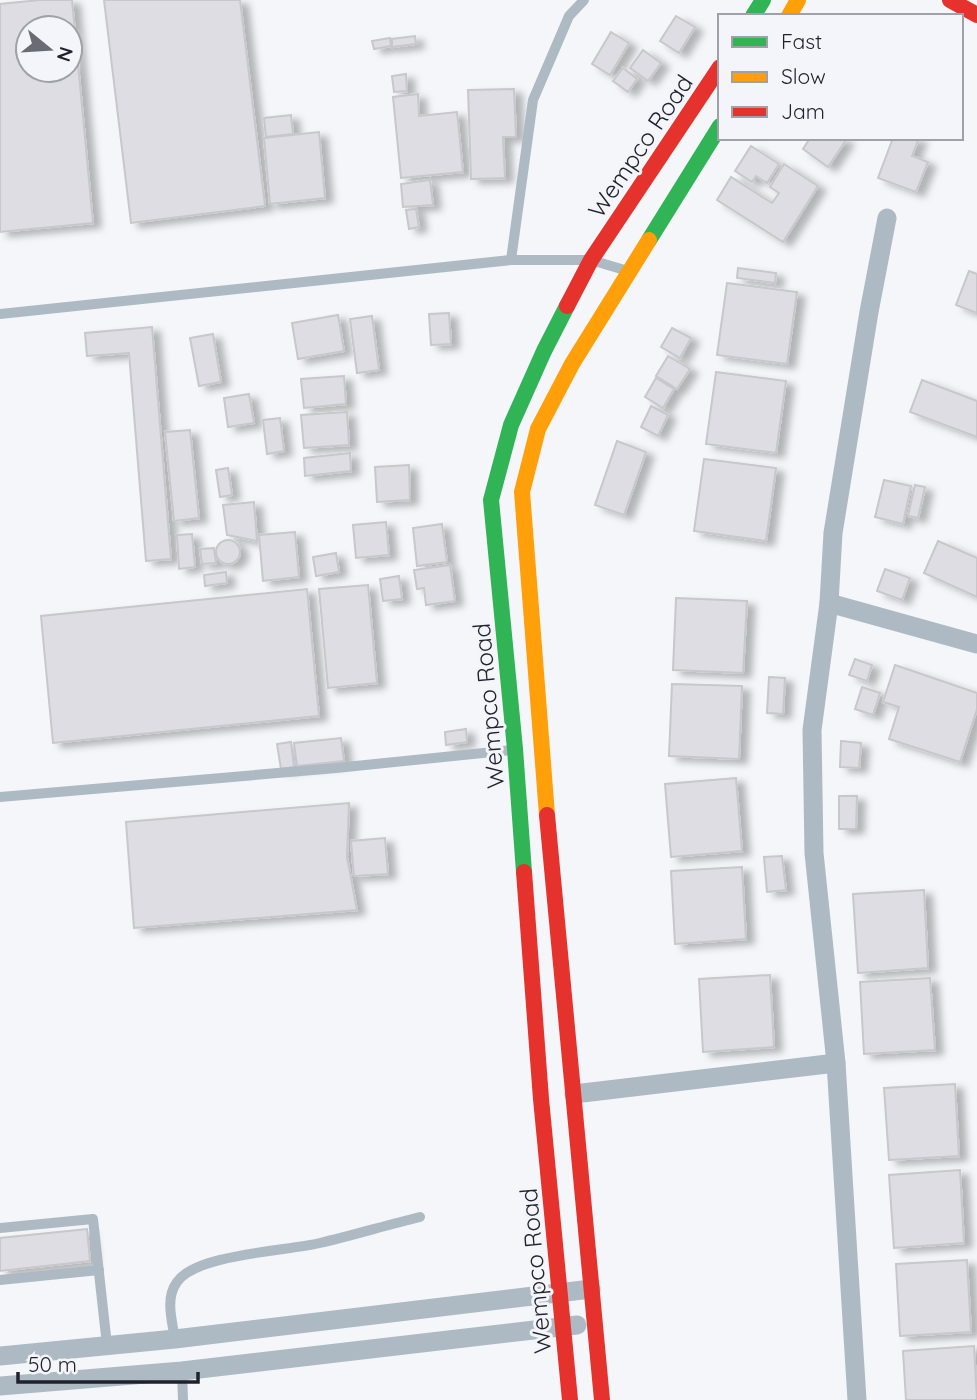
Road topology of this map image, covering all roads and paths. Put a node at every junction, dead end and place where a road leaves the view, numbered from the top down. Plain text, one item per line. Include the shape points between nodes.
1 (584, 0) edge
2 (950, 0) edge
3 (977, 15) edge
4 (718, 69) edge
5 (718, 129) edge
6 (887, 218) dead end
7 (511, 260) junction
8 (591, 260) junction
9 (628, 271) junction
10 (0, 314) edge
11 (828, 603) junction
12 (977, 644) edge
13 (540, 746) junction
14 (515, 749) junction
15 (0, 797) edge
16 (836, 1063) junction
17 (574, 1094) junction
18 (420, 1217) dead end
19 (0, 1228) edge
20 (99, 1269) junction
21 (0, 1280) edge
22 (591, 1289) junction
23 (561, 1292) junction
24 (595, 1323) junction
25 (564, 1326) junction
26 (175, 1339) junction
27 (107, 1345) junction
28 (0, 1356) edge
29 (182, 1371) junction
30 (0, 1386) edge
31 (183, 1400) edge
32 (570, 1400) edge
33 (602, 1400) edge
34 (857, 1400) edge

1 - 7 lane via 569,16 533,100
2 - 3 street
4 - 8 street, Wempco Road
5 - 9 street, Wempco Road
6 - 11 street via 833,533
7 - 8 lane
7 - 10 lane
8 - 9 lane
8 - 14 street, Wempco Road via 511,425 491,500
9 - 13 street, Wempco Road via 538,429 522,492
11 - 12 street
11 - 16 street via 812,730 814,853
13 - 14 lane
13 - 17 street, Wempco Road
14 - 15 lane
14 - 23 street, Wempco Road via 541,1099
16 - 17 street
16 - 34 street
17 - 22 street, Wempco Road
18 - 26 lane via 195,1267 175,1284 170,1308
19 - 20 lane via 93,1219
20 - 21 lane
20 - 27 lane
22 - 23 street
22 - 24 street, Wempco Road
23 - 25 street, Wempco Road
23 - 26 street
24 - 25 street
24 - 33 street, Wempco Road
25 - 29 street
25 - 32 street, Wempco Road
26 - 27 street
27 - 28 street
29 - 30 street
29 - 31 lane

